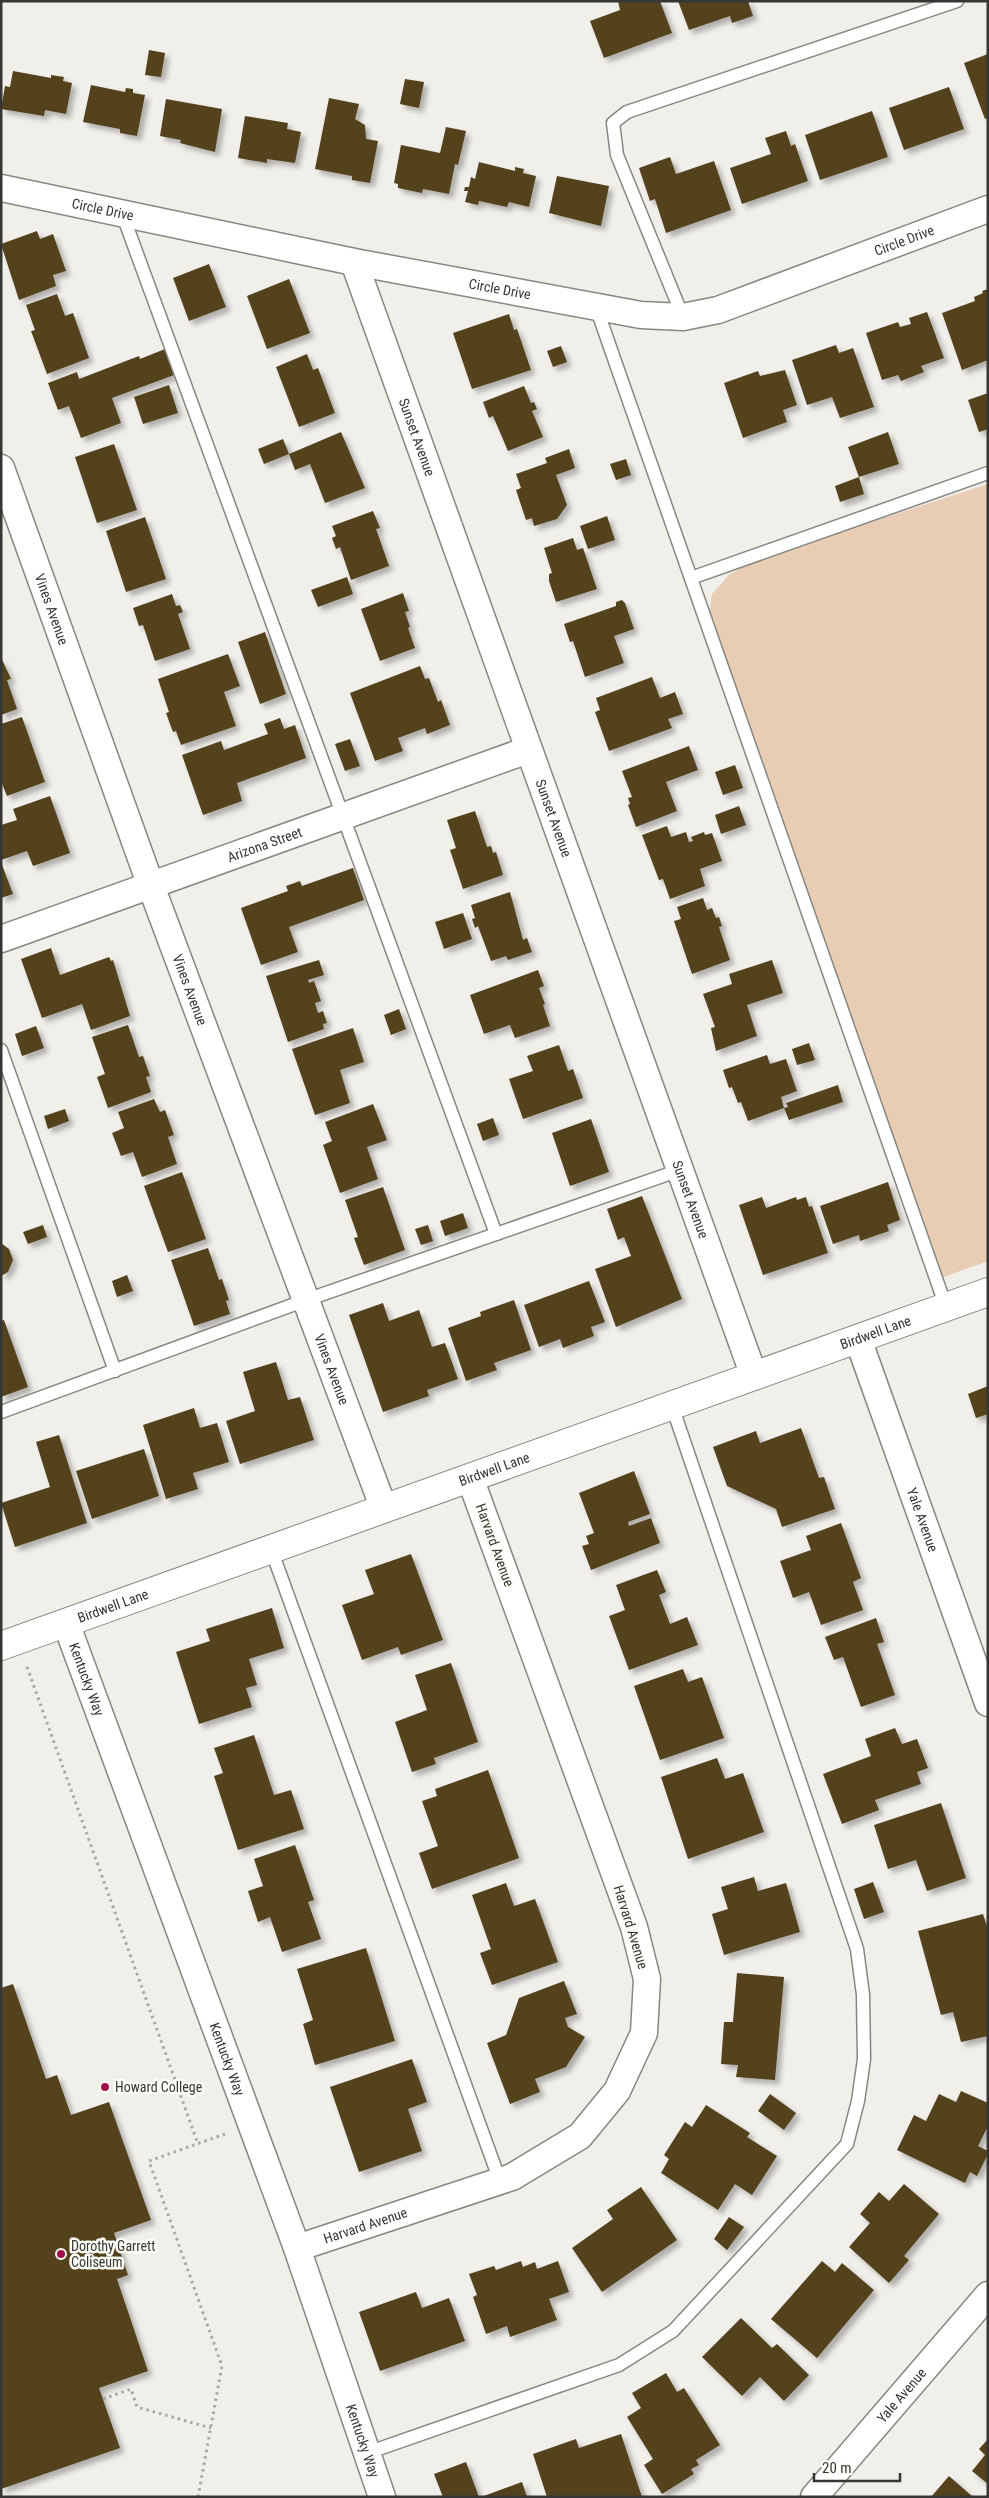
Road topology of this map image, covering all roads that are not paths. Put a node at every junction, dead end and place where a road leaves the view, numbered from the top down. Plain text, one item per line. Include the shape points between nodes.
1 (956, 1) edge
2 (1, 188) edge
3 (988, 209) edge
4 (122, 213) junction
5 (354, 262) junction
6 (596, 307) junction
7 (683, 317) junction
8 (1, 468) edge
9 (988, 473) edge
10 (691, 578) junction
11 (528, 750) junction
12 (343, 817) junction
13 (151, 886) junction
14 (1, 939) edge
15 (1, 1050) edge
16 (680, 1170) junction
17 (496, 1234) junction
18 (988, 1292) edge
19 (306, 1300) junction
20 (946, 1307) junction
21 (858, 1339) junction
22 (115, 1371) junction
23 (754, 1376) junction
24 (672, 1406) junction
25 (1, 1412) edge
26 (470, 1478) junction
27 (384, 1509) junction
28 (271, 1549) junction
29 (66, 1623) junction
30 (6, 1644) edge
31 (988, 1703) edge
32 (500, 2181) junction
33 (297, 2248) junction
34 (988, 2295) edge
35 (367, 2452) junction
36 (382, 2497) edge
37 (814, 2497) edge

1 - 7 lane via 627,112 613,122 617,154
2 - 4 street, Circle Drive
3 - 7 street, Circle Drive via 718,310
4 - 5 street, Circle Drive
4 - 12 lane
5 - 6 street, Circle Drive
5 - 11 street, Sunset Avenue
6 - 7 street, Circle Drive via 641,315
6 - 10 lane
8 - 13 street, Vines Avenue
9 - 10 lane
10 - 20 lane
11 - 12 street, Arizona Street
11 - 16 street, Sunset Avenue
12 - 13 street, Arizona Street
12 - 17 lane
13 - 14 street, Arizona Street
13 - 19 street, Vines Avenue
15 - 22 lane
16 - 17 lane
16 - 23 street, Sunset Avenue
17 - 19 lane
18 - 20 main road, Birdwell Lane
19 - 22 lane
19 - 27 street, Vines Avenue
20 - 21 main road, Birdwell Lane
21 - 23 main road, Birdwell Lane
21 - 31 street, Yale Avenue
22 - 25 lane
23 - 24 main road, Birdwell Lane
24 - 26 main road, Birdwell Lane
24 - 35 lane via 858,1949 864,2059 847,2144 674,2331 619,2365
26 - 27 main road, Birdwell Lane
26 - 32 street, Harvard Avenue via 634,1927 647,1979 644,2033 617,2091 580,2136
27 - 28 main road, Birdwell Lane
28 - 29 main road, Birdwell Lane
28 - 32 lane
29 - 30 main road, Birdwell Lane
29 - 33 street, Kentucky Way
32 - 33 street, Harvard Avenue
33 - 35 street, Kentucky Way
34 - 37 street, Yale Avenue
35 - 36 street, Kentucky Way

